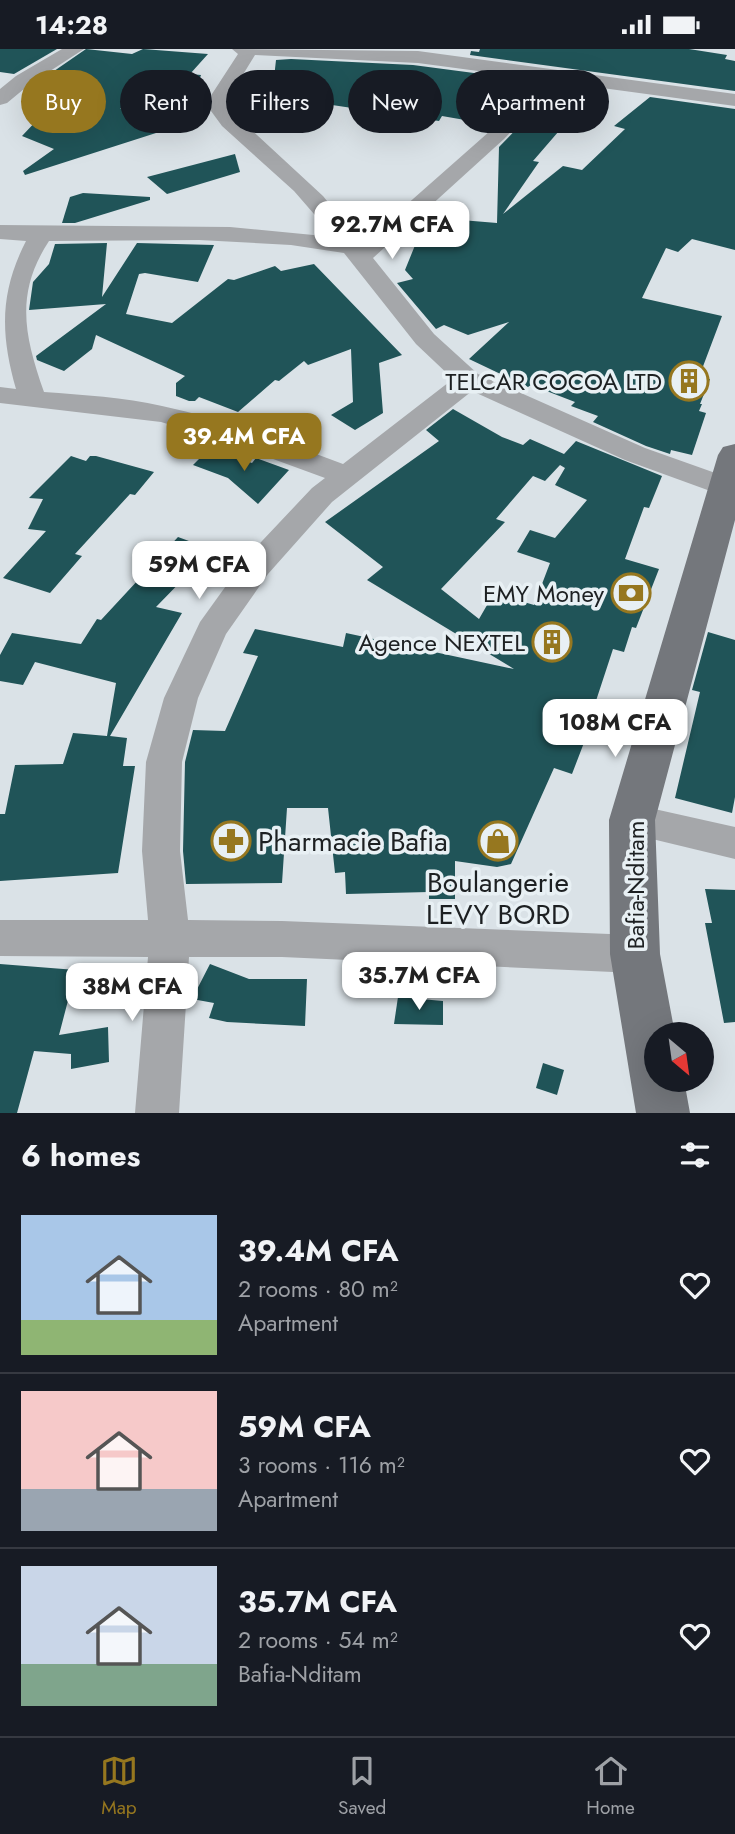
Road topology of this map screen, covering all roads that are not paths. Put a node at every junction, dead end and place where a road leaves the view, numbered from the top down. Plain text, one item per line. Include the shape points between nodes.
1 (75, 49) edge
2 (245, 50) edge
3 (510, 70) edge
4 (609, 83) edge
5 (0, 99) edge
6 (735, 100) edge
7 (499, 133) edge
8 (0, 232) edge
9 (40, 236) junction
10 (356, 252) junction
11 (469, 380) junction
12 (0, 395) edge
13 (33, 399) junction
14 (346, 475) junction
15 (732, 477) edge
16 (632, 820) junction
17 (735, 843) edge
18 (170, 937) junction
19 (0, 938) edge
20 (635, 954) junction
21 (647, 1022) edge
22 (660, 1092) edge
23 (157, 1113) edge
24 (663, 1113) edge

1 - 5 street
2 - 3 street via 418,57
2 - 10 street via 221,95 219,106 225,117 307,189
4 - 6 street
7 - 10 street
8 - 9 street
9 - 10 street via 167,233 318,240
9 - 13 street via 19,272 13,300 16,339
10 - 11 street via 425,339
11 - 14 street
11 - 15 street via 635,454
12 - 13 street
13 - 14 street via 163,415
14 - 18 street via 257,566 212,630 181,698 164,762 161,851
15 - 16 main road, Bafia-Nditam
16 - 17 street
16 - 20 main road, Bafia-Nditam
18 - 19 street
18 - 20 street
18 - 23 street
20 - 21 main road, Bafia-Nditam
22 - 24 main road, Bafia-Nditam

